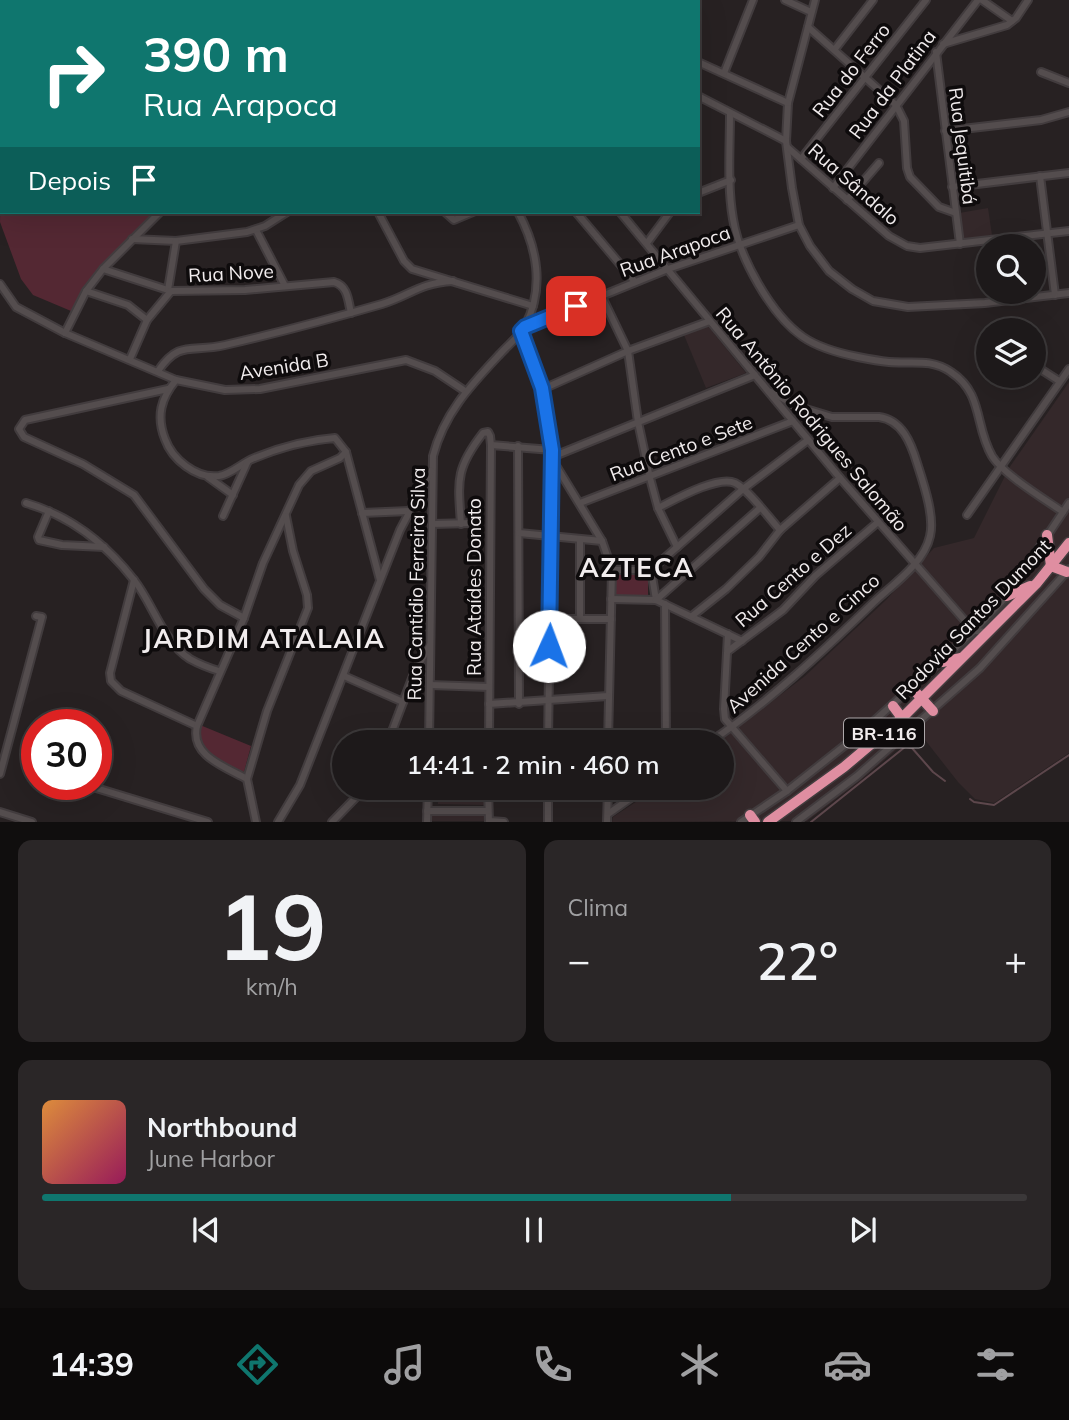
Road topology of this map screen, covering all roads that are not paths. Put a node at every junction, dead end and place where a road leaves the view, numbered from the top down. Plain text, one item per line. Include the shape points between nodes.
1 (753, 0) edge
2 (785, 0) edge
3 (815, 0) edge
4 (873, 0) edge
5 (926, 0) edge
6 (980, 0) edge
7 (1028, 0) edge
8 (811, 12) junction
9 (1012, 21) junction
10 (808, 27) junction
11 (942, 45) junction
12 (835, 49) junction
13 (936, 52) junction
14 (700, 63) edge
15 (1041, 72) dead end
16 (724, 73) junction
17 (864, 78) junction
18 (1069, 83) edge
19 (700, 97) edge
20 (788, 103) junction
21 (896, 105) junction
22 (1069, 111) edge
23 (730, 113) junction
24 (945, 131) junction
25 (787, 144) junction
26 (800, 159) junction
27 (879, 163) dead end
28 (1069, 173) edge
29 (1040, 176) junction
30 (731, 180) junction
31 (952, 187) junction
32 (833, 188) junction
33 (700, 192) edge
34 (847, 200) junction
35 (956, 213) junction
36 (158, 214) edge
37 (283, 214) edge
38 (379, 214) edge
39 (446, 214) edge
40 (468, 214) edge
41 (519, 214) edge
42 (578, 214) edge
43 (622, 214) edge
44 (668, 214) edge
45 (799, 225) junction
46 (256, 230) junction
47 (1069, 231) edge
48 (1047, 234) junction
49 (132, 239) junction
50 (176, 241) junction
51 (646, 243) junction
52 (740, 244) junction
53 (960, 244) junction
54 (103, 269) junction
55 (668, 269) junction
56 (453, 281) junction
57 (635, 282) junction
58 (0, 284) edge
59 (285, 286) junction
60 (86, 290) junction
61 (170, 291) junction
62 (1069, 293) edge
63 (601, 295) junction
64 (1055, 295) junction
65 (533, 306) junction
66 (351, 313) junction
67 (147, 320) junction
68 (710, 321) junction
69 (523, 329) junction
70 (65, 333) junction
71 (628, 351) junction
72 (130, 359) junction
73 (1069, 369) edge
74 (158, 371) junction
75 (1046, 373) edge
76 (755, 375) junction
77 (176, 380) junction
78 (1059, 381) junction
79 (542, 388) junction
80 (168, 389) junction
81 (766, 390) junction
82 (465, 391) junction
83 (793, 421) junction
84 (638, 422) junction
85 (808, 440) junction
86 (491, 445) junction
87 (518, 446) junction
88 (346, 452) junction
89 (552, 455) junction
90 (248, 461) junction
91 (1000, 466) junction
92 (432, 469) junction
93 (206, 475) junction
94 (650, 478) junction
95 (840, 478) junction
96 (743, 489) junction
97 (233, 495) junction
98 (26, 503) dead end
99 (580, 503) junction
100 (1069, 503) edge
101 (658, 508) junction
102 (760, 508) junction
103 (49, 511) junction
104 (409, 511) junction
105 (1063, 512) junction
106 (362, 513) junction
107 (286, 514) junction
108 (967, 515) dead end
109 (223, 516) dead end
110 (878, 522) junction
111 (472, 523) dead end
112 (432, 524) junction
113 (461, 524) junction
114 (780, 530) junction
115 (519, 533) junction
116 (1047, 535) junction
117 (550, 536) junction
118 (580, 539) junction
119 (602, 541) junction
120 (1069, 543) edge
121 (104, 547) junction
122 (677, 547) junction
123 (914, 564) junction
124 (1051, 566) junction
125 (612, 570) junction
126 (651, 570) junction
127 (1068, 570) edge
128 (134, 580) junction
129 (380, 580) junction
130 (1037, 583) junction
131 (1007, 596) junction
132 (611, 599) junction
133 (656, 600) junction
134 (666, 604) junction
135 (36, 615) dead end
136 (692, 616) junction
137 (244, 618) junction
138 (550, 619) junction
139 (580, 619) junction
140 (611, 619) junction
141 (974, 631) junction
142 (989, 632) junction
143 (728, 634) junction
144 (742, 641) junction
145 (431, 644) junction
146 (728, 651) junction
147 (962, 658) junction
148 (942, 662) junction
149 (219, 671) junction
150 (344, 676) junction
151 (430, 685) junction
152 (489, 687) junction
153 (912, 688) junction
154 (608, 696) junction
155 (922, 698) junction
156 (403, 702) junction
157 (547, 702) junction
158 (489, 704) junction
159 (519, 704) junction
160 (893, 706) junction
161 (933, 711) junction
162 (902, 718) junction
163 (197, 726) junction
164 (731, 728) junction
165 (392, 730) edge
166 (429, 730) edge
167 (489, 730) edge
168 (548, 730) edge
169 (608, 730) edge
170 (666, 730) edge
171 (728, 730) edge
172 (863, 732) junction
173 (873, 743) junction
174 (0, 774) edge
175 (247, 779) junction
176 (787, 791) junction
177 (112, 793) edge
178 (353, 800) edge
179 (427, 800) edge
180 (488, 800) edge
181 (548, 800) edge
182 (608, 800) edge
183 (630, 800) edge
184 (427, 811) junction
185 (488, 811) junction
186 (0, 812) edge
187 (607, 818) edge
188 (749, 819) edge
189 (32, 821) edge
190 (208, 821) edge
191 (256, 821) edge
192 (278, 821) edge
193 (332, 821) edge
194 (427, 821) edge
195 (489, 821) edge
196 (504, 821) edge
197 (548, 821) edge
198 (768, 821) edge
199 (796, 821) edge

1 - 16 street
2 - 8 street
3 - 8 street
4 - 12 street
5 - 17 street, Rua do Ferro
6 - 9 street
6 - 11 street, Rua da Platina
7 - 9 street
8 - 10 street
9 - 11 street
10 - 12 street
10 - 20 street
11 - 13 street, Rua da Platina
12 - 17 street
13 - 21 street, Rua da Platina
13 - 24 street, Rua Jequitibá
14 - 16 street
15 - 18 street
16 - 20 street
17 - 21 street
17 - 26 street, Rua do Ferro
19 - 23 street, Rua Sândalo
20 - 25 street
21 - 32 street, Rua da Platina
21 - 35 street via 904,121 910,177 939,207
22 - 24 street via 1041,120
23 - 25 street, Rua Sândalo
23 - 30 street
24 - 31 street, Rua Jequitibá
25 - 26 street, Rua Sândalo
25 - 45 street
26 - 32 street, Rua Sândalo
27 - 34 street
28 - 29 street
29 - 31 street
29 - 48 street
30 - 33 street
30 - 52 street
31 - 35 street, Rua Jequitibá
32 - 34 street, Rua Sândalo
34 - 53 street, Rua Sândalo via 907,246
35 - 53 street, Rua Jequitibá
36 - 49 street
37 - 46 street
38 - 56 street via 407,265
39 - 40 street via 454,220
41 - 65 street, Rua Cantidio Ferreira Silva via 535,250 538,273
42 - 57 street
43 - 51 street, Rua Antônio Rodrigues Salomão
44 - 51 street
45 - 52 street, Rua Arapoca
45 - 64 street via 829,271 873,301 908,307
46 - 50 street
46 - 59 street
47 - 48 street, Rua Sândalo
48 - 53 street, Rua Sândalo
48 - 64 street
49 - 50 street
49 - 54 street
50 - 61 street
51 - 55 street, Rua Antônio Rodrigues Salomão
52 - 55 street, Rua Arapoca
52 - 91 street via 762,288 803,337 834,352 890,362 927,362 957,377 976,400 985,439
54 - 60 street
54 - 61 street
55 - 57 street, Rua Arapoca
55 - 68 street, Rua Antônio Rodrigues Salomão
56 - 65 street
56 - 66 street via 425,284
57 - 63 street, Rua Arapoca
58 - 70 street, Avenida B via 16,307
59 - 61 street, Rua Nove
59 - 66 street, Rua Nove via 339,283 346,291
60 - 67 street via 128,305
60 - 70 street
61 - 67 street, Rua Nove
62 - 64 street
63 - 69 street, Rua Arapoca
63 - 71 street
65 - 69 street, Rua Cantidio Ferreira Silva
66 - 74 street via 220,346 180,350
67 - 72 street, Rua Nove
68 - 71 street
68 - 76 street, Rua Antônio Rodrigues Salomão
69 - 79 street
69 - 82 street, Rua Cantidio Ferreira Silva
70 - 72 street, Avenida B
71 - 79 street
71 - 84 street
72 - 74 street, Avenida B
73 - 78 street
74 - 77 street, Avenida B
75 - 78 street
76 - 81 street, Rua Antônio Rodrigues Salomão
76 - 84 street
77 - 80 street
77 - 82 street, Avenida B via 225,390 260,389 406,360 435,371
78 - 91 street
79 - 89 street
80 - 93 street via 160,408 166,442 176,459
80 - 137 street via 25,421 19,429 24,437 83,464 134,495 204,589 220,605
81 - 83 street, Rua Antônio Rodrigues Salomão
81 - 123 street, Avenida Cento e Cinco via 832,417 885,418 902,432 920,472 931,524 930,538
82 - 92 street, Rua Cantidio Ferreira Silva via 438,438
83 - 85 street, Rua Antônio Rodrigues Salomão
83 - 94 street, Rua Cento e Sete
84 - 89 street
84 - 94 street
85 - 95 street, Rua Antônio Rodrigues Salomão
85 - 96 street
86 - 87 street
86 - 113 street, Rua Ataídes Donato via 488,432 483,433 461,469
86 - 152 street, Rua Ataídes Donato
87 - 89 street
87 - 115 street
88 - 90 street via 335,438 318,439
88 - 106 street
88 - 107 street via 305,477
89 - 99 street
89 - 117 street
90 - 93 street via 224,474
90 - 97 street
91 - 105 street
91 - 108 street
92 - 104 street
92 - 112 street, Rua Cantidio Ferreira Silva
93 - 97 street
94 - 99 street, Rua Cento e Sete
94 - 101 street
95 - 110 street, Rua Antônio Rodrigues Salomão
95 - 114 street
96 - 101 street via 727,481 715,483
96 - 102 street
96 - 122 street
97 - 109 street
98 - 103 street
99 - 119 street
100 - 105 street
101 - 122 street
102 - 114 street
102 - 133 street
103 - 121 street
103 - 121 street via 39,540
104 - 106 street
104 - 129 street
105 - 116 street
106 - 129 street
107 - 137 street
107 - 175 street via 308,608 267,711
110 - 123 street, Rua Antônio Rodrigues Salomão
110 - 144 street, Rua Cento e Dez via 783,610
111 - 113 street
112 - 113 street
112 - 145 street, Rua Cantidio Ferreira Silva
114 - 136 street via 742,574
115 - 117 street
115 - 159 street
116 - 124 highway
116 - 131 street
117 - 118 street
117 - 138 street
118 - 119 street
118 - 139 street
119 - 125 street
120 - 124 highway, Rodovia Santos Dumont / BR-116
121 - 128 street
122 - 126 street
123 - 141 street, Rua Antônio Rodrigues Salomão
123 - 164 street, Avenida Cento e Cinco via 818,656
124 - 127 highway
124 - 130 highway, Rodovia Santos Dumont / BR-116
125 - 126 street
125 - 132 street
126 - 133 street
127 - 161 street via 980,668
128 - 149 street via 178,650
128 - 163 street via 111,681 121,691
129 - 150 street
130 - 131 highway
130 - 142 highway, Rodovia Santos Dumont / BR-116
131 - 141 street
132 - 133 street
132 - 140 street
133 - 134 street
134 - 136 street
134 - 170 street
135 - 174 street via 42,617
136 - 143 street
137 - 149 street
138 - 139 street
138 - 157 street
139 - 140 street
140 - 154 street
141 - 142 street
141 - 148 street
142 - 147 highway, Rodovia Santos Dumont / BR-116
143 - 144 street
143 - 146 street
144 - 146 street, Rua Cento e Dez
145 - 151 street, Rua Cantidio Ferreira Silva
145 - 156 street
146 - 164 street via 724,712
147 - 148 highway
147 - 155 highway, Rodovia Santos Dumont / BR-116
148 - 153 street
149 - 163 street
150 - 156 street
150 - 192 street via 300,785
151 - 152 street
151 - 166 street, Rua Cantidio Ferreira Silva
152 - 158 street, Rua Ataídes Donato
153 - 155 highway
153 - 160 street
154 - 157 street
154 - 169 street
155 - 161 highway
155 - 162 highway, Rodovia Santos Dumont / BR-116
156 - 165 street
157 - 159 street
157 - 168 street
158 - 159 street
158 - 167 street, Rua Ataídes Donato
160 - 162 highway
160 - 172 street
161 - 199 street
162 - 173 highway, Rodovia Santos Dumont / BR-116
163 - 175 street via 196,743 204,754
164 - 171 street, Avenida Cento e Cinco
164 - 176 street
172 - 173 highway
172 - 176 street
173 - 198 highway, Rodovia Santos Dumont / BR-116
175 - 191 street
176 - 188 street
177 - 190 street
178 - 193 street
179 - 184 street
180 - 185 street
181 - 197 street
182 - 187 street
183 - 187 street
184 - 185 street
184 - 194 street
185 - 195 street
186 - 189 street
195 - 196 street

